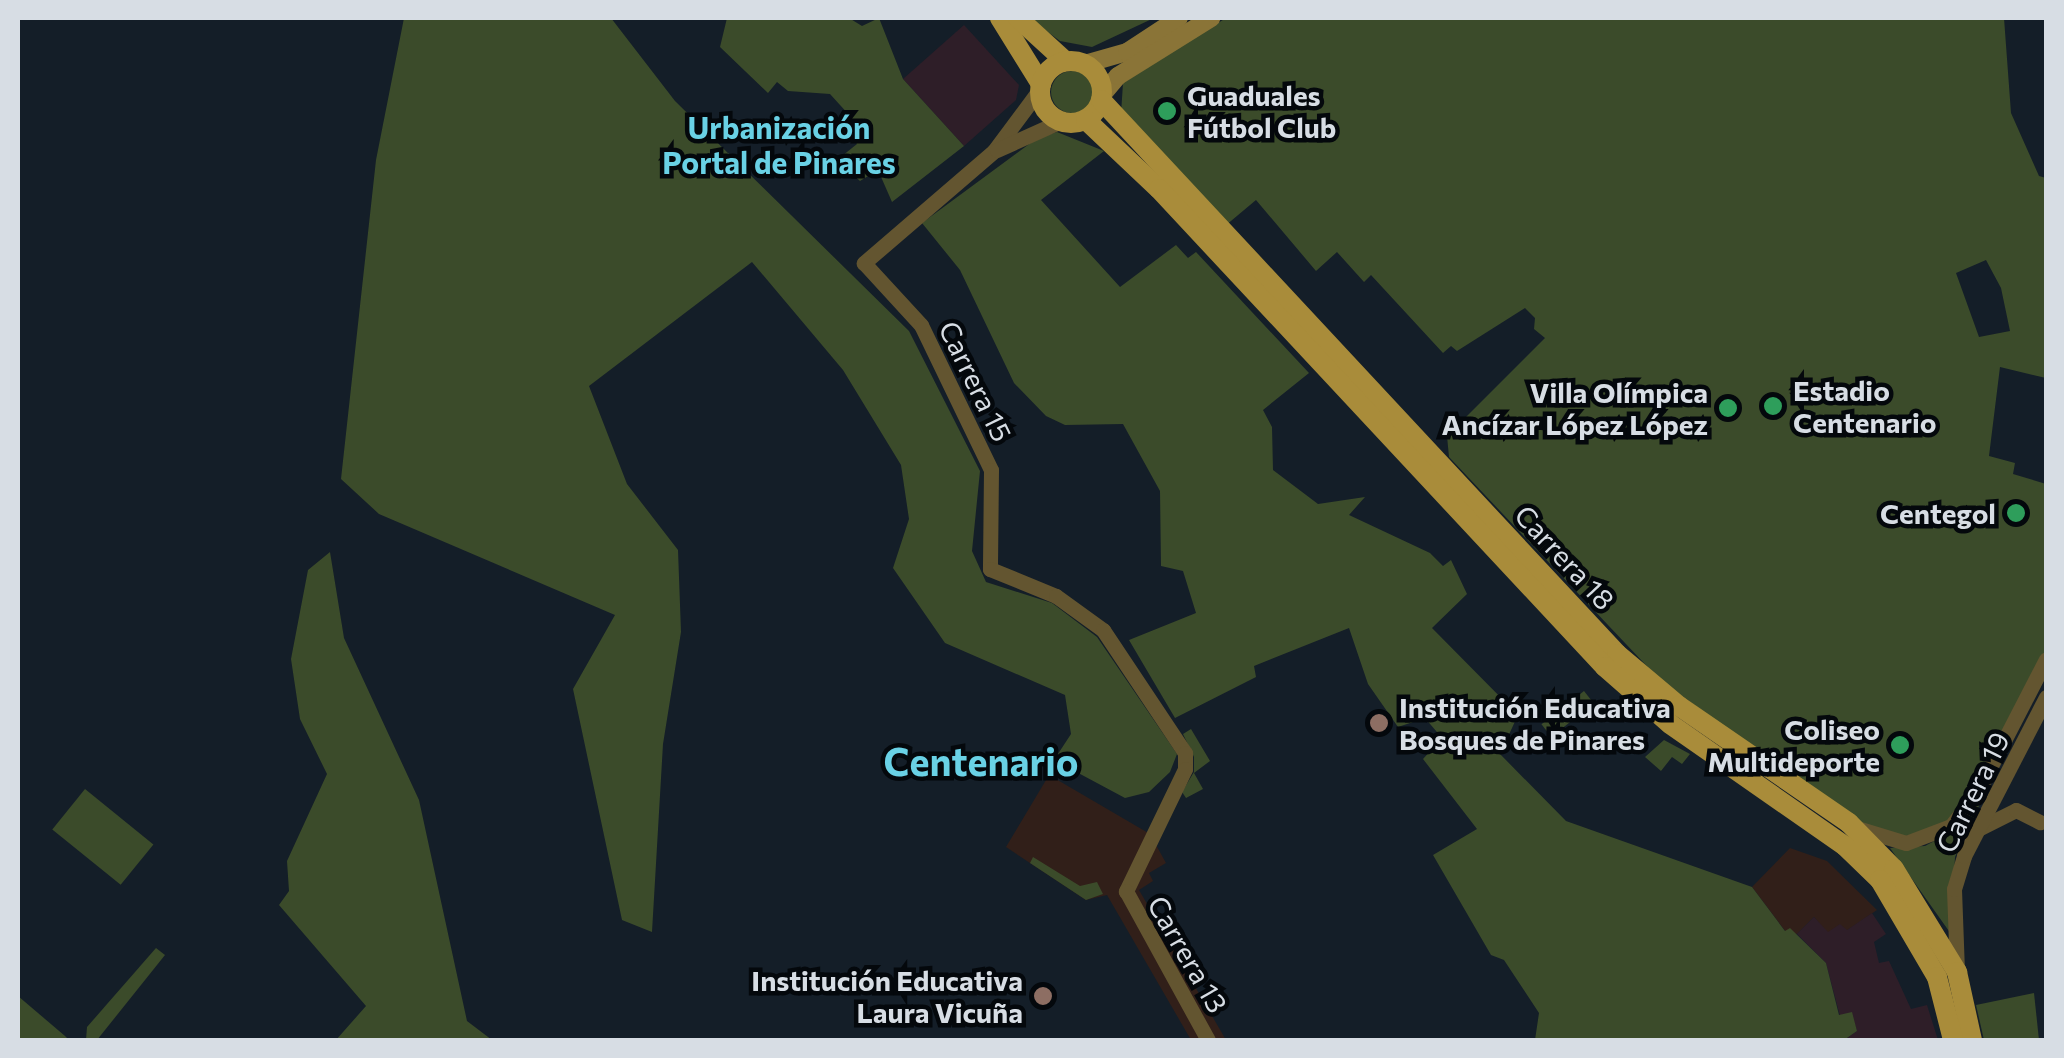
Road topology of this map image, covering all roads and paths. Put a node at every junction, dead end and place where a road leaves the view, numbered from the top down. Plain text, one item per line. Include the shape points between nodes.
1 (1000, 18) edge
2 (1018, 18) edge
3 (1180, 18) edge
4 (1211, 18) edge
5 (1075, 63) junction
6 (1041, 87) junction
7 (1102, 98) junction
8 (1086, 120) junction
9 (1061, 121) junction
10 (994, 152) junction
11 (2046, 659) edge
12 (2046, 697) edge
13 (2040, 822) dead end
14 (1849, 823) junction
15 (1977, 830) junction
16 (1126, 891) joint
17 (1957, 972) junction
18 (1208, 1040) edge
19 (1953, 1040) edge
20 (1972, 1040) edge

1 - 6 main road
2 - 5 main road
3 - 5 main road via 1126,52
4 - 7 main road via 1118,76
5 - 6 main road
5 - 7 main road via 1098,77
6 - 9 main road via 1045,109
6 - 10 street
7 - 8 main road
7 - 14 main road, Carrera 18 via 1618,654 1679,706
8 - 9 main road
8 - 19 main road, Carrera 18 via 1159,189 1605,667 1670,724 1845,846 1880,880 1937,977
9 - 10 street
10 - 16 street, Carrera 15 via 865,258 867,270 921,325 992,470 990,569 1056,596 1103,630 1185,753 1185,769
11 - 14 street via 1978,791 1951,826 1906,843 1882,841
12 - 15 street, Carrera 19
13 - 15 street via 2016,810
14 - 17 main road, Carrera 18 via 1923,908
15 - 17 street, Carrera 19 via 1954,890
16 - 18 street, Carrera 13
17 - 20 main road, Carrera 18

